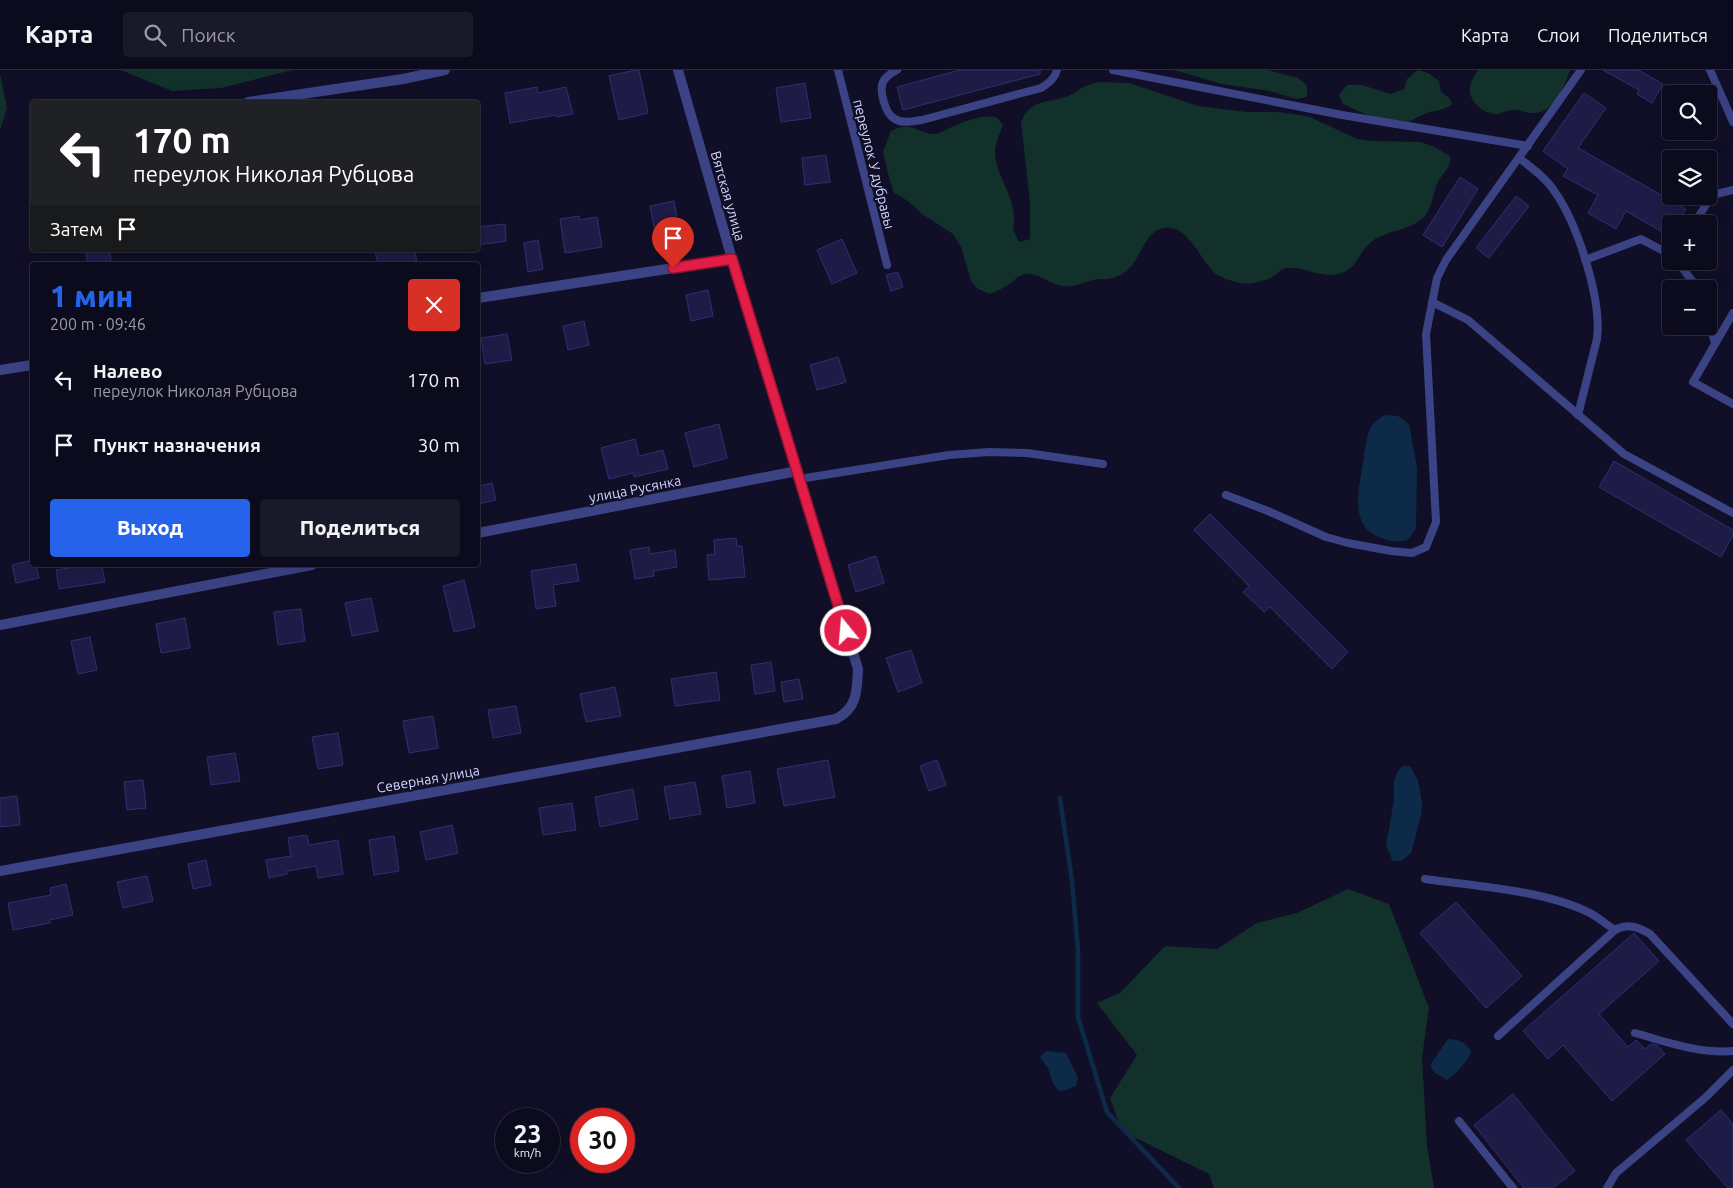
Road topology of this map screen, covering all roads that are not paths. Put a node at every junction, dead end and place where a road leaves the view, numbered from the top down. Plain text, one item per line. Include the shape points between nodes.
1 (445, 70) edge
2 (678, 70) edge
3 (838, 70) edge
4 (897, 70) edge
5 (1057, 70) edge
6 (1113, 70) edge
7 (1581, 70) edge
8 (1710, 70) edge
9 (261, 100) edge
10 (1733, 122) edge
11 (1528, 146) junction
12 (1519, 158) junction
13 (1733, 190) edge
14 (1700, 215) edge
15 (1662, 250) edge
16 (732, 259) junction
17 (1585, 260) junction
18 (887, 265) dead end
19 (1684, 270) edge
20 (1692, 280) edge
21 (480, 298) edge
22 (1432, 302) junction
23 (1733, 313) edge
24 (1713, 335) edge
25 (1715, 343) junction
26 (30, 365) edge
27 (0, 370) edge
28 (1733, 404) edge
29 (1578, 415) junction
30 (1103, 464) dead end
31 (798, 475) junction
32 (1226, 495) dead end
33 (1733, 513) edge
34 (480, 533) edge
35 (301, 567) edge
36 (0, 625) edge
37 (854, 702) joint
38 (0, 871) edge
39 (1424, 879) dead end
40 (1615, 930) junction
41 (1733, 1024) edge
42 (1635, 1033) dead end
43 (1498, 1036) dead end
44 (1733, 1050) edge
45 (1731, 1075) edge
46 (1459, 1121) dead end
47 (1514, 1188) edge
48 (1607, 1188) edge

1 - 9 street
2 - 16 street, Вятская улица
3 - 18 lane, переулок У дубравы
4 - 5 lane via 884,80 882,90 888,113 907,122 1041,88 1050,83
6 - 11 lane via 1342,115
7 - 11 lane
8 - 10 lane
11 - 12 lane
12 - 17 lane via 1541,175 1555,192 1565,208
12 - 22 lane via 1446,260 1437,278
13 - 14 lane via 1712,196
15 - 17 lane via 1642,239
16 - 21 street
16 - 31 street, Вятская улица
17 - 29 lane via 1599,327
19 - 20 lane
22 - 29 lane via 1468,320
22 - 32 lane via 1426,334 1436,522 1426,547 1412,553 1348,543
23 - 25 lane
24 - 25 lane
25 - 28 lane via 1693,382
26 - 27 street
29 - 33 lane via 1624,454
30 - 31 lane via 1027,452 989,452
31 - 34 street, улица Русянка
31 - 37 street, Вятская улица via 858,670
35 - 36 street
37 - 38 street, Северная улица via 846,714 836,719
39 - 40 lane via 1560,901 1590,913
40 - 41 lane via 1631,926 1650,934
40 - 43 lane
42 - 44 lane via 1691,1049
45 - 48 lane via 1616,1173
46 - 47 lane

